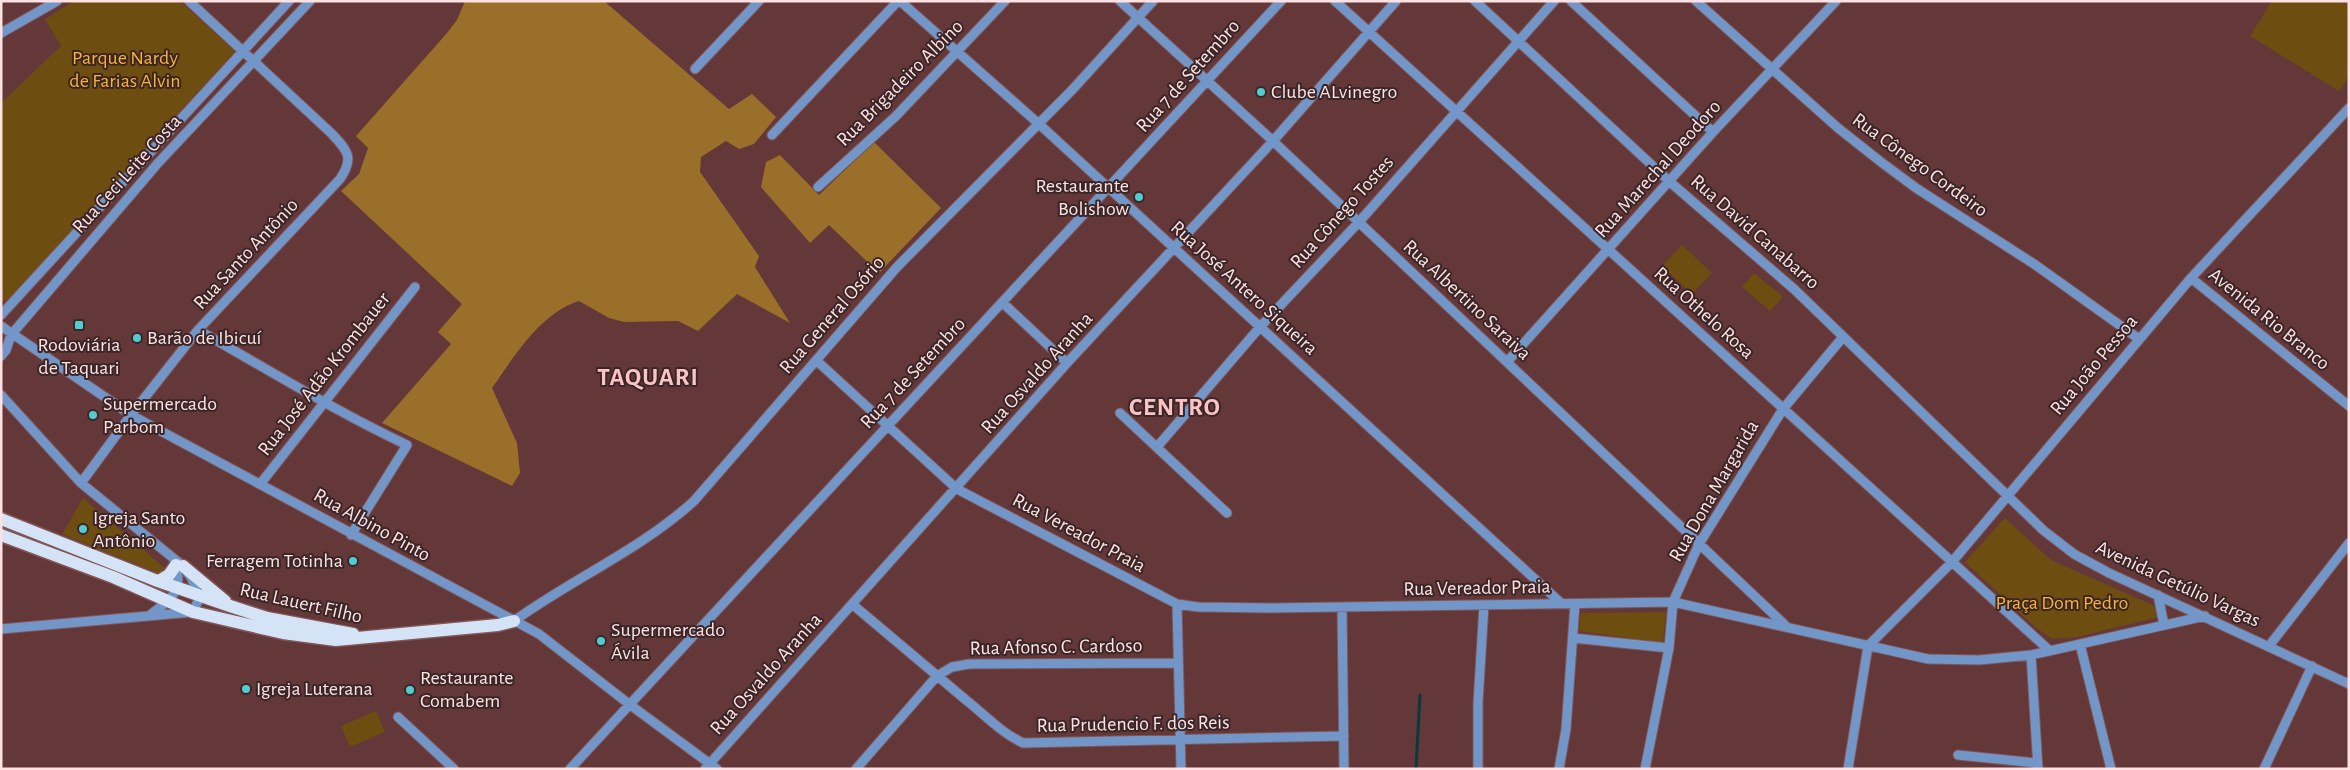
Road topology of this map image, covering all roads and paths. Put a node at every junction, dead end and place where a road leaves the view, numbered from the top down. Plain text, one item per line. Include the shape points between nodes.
1 (56, 1) edge
2 (189, 1) edge
3 (289, 1) edge
4 (310, 1) edge
5 (759, 1) edge
6 (899, 1) edge
7 (1005, 1) edge
8 (1120, 1) edge
9 (1154, 1) edge
10 (1282, 1) edge
11 (1335, 1) edge
12 (1396, 1) edge
13 (1475, 1) edge
14 (1554, 1) edge
15 (1571, 1) edge
16 (1696, 1) edge
17 (1832, 3) edge
18 (1138, 18) junction
19 (1369, 32) junction
20 (1, 33) edge
21 (1520, 42) junction
22 (244, 52) junction
23 (957, 52) junction
24 (254, 62) junction
25 (694, 69) dead end
26 (1772, 69) junction
27 (1208, 80) junction
28 (2349, 108) edge
29 (1457, 112) junction
30 (1039, 124) junction
31 (1713, 132) junction
32 (772, 135) dead end
33 (1273, 141) junction
34 (149, 155) junction
35 (158, 163) junction
36 (1670, 182) junction
37 (818, 187) dead end
38 (1110, 189) junction
39 (1359, 222) junction
40 (1174, 248) junction
41 (1609, 250) junction
42 (2191, 278) junction
43 (415, 287) dead end
44 (1003, 303) junction
45 (1, 315) edge
46 (1, 326) edge
47 (1260, 327) junction
48 (198, 330) junction
49 (11, 335) junction
50 (1843, 337) junction
51 (2139, 339) junction
52 (1, 356) edge
53 (816, 361) junction
54 (1507, 362) junction
55 (1067, 363) junction
56 (1, 395) edge
57 (323, 403) junction
58 (2349, 406) edge
59 (1784, 409) junction
60 (1120, 412) dead end
61 (131, 415) junction
62 (888, 426) junction
63 (1157, 447) junction
64 (81, 483) junction
65 (261, 483) junction
66 (957, 489) junction
67 (2007, 494) junction
68 (1227, 512) dead end
69 (1, 519) edge
70 (1, 535) edge
71 (351, 535) junction
72 (1699, 544) junction
73 (2349, 544) edge
74 (1952, 562) junction
75 (178, 564) junction
76 (119, 565) junction
77 (112, 577) junction
78 (159, 582) junction
79 (178, 588) junction
80 (198, 594) junction
81 (2158, 595) junction
82 (167, 602) junction
83 (1673, 602) junction
84 (852, 604) junction
85 (1177, 604) junction
86 (1562, 604) junction
87 (1576, 604) junction
88 (1484, 605) junction
89 (230, 606) junction
90 (1342, 607) junction
91 (193, 612) junction
92 (150, 614) junction
93 (2204, 616) junction
94 (228, 620) junction
95 (514, 621) junction
96 (2164, 625) junction
97 (1787, 626) junction
98 (1, 629) edge
99 (367, 637) junction
100 (1572, 638) junction
101 (2080, 644) junction
102 (1868, 646) junction
103 (2269, 646) junction
104 (1669, 648) junction
105 (2050, 651) junction
106 (2031, 655) junction
107 (1178, 663) junction
108 (2312, 666) junction
109 (937, 676) junction
110 (2349, 684) edge
111 (629, 704) junction
112 (398, 717) dead end
113 (1344, 736) junction
114 (1180, 741) junction
115 (1958, 755) dead end
116 (2037, 766) edge
117 (710, 767) edge
118 (454, 769) edge
119 (570, 769) edge
120 (856, 769) edge
121 (1181, 769) edge
122 (1344, 769) edge
123 (1478, 769) edge
124 (1559, 769) edge
125 (1645, 769) edge
126 (1848, 769) edge
127 (2111, 769) edge
128 (2264, 769) edge

1 - 20 street
2 - 22 street
3 - 22 street, Rua Ceci Leite Costa
4 - 24 street, Rua Ceci Leite Costa
5 - 25 street
6 - 23 street, Rua José Antero Siqueira
6 - 32 street
7 - 23 street, Rua Brigadeiro Albino
8 - 18 street, Rua Albertino Saraiva
9 - 18 street, Rua General Osório
10 - 27 street, Rua 7 de Setembro
11 - 19 street, Rua Othelo Rosa
12 - 19 street, Rua Osvaldo Aranha
13 - 21 street, Rua David Canabarro
14 - 21 street, Rua Cônego Tostes
15 - 31 street
16 - 26 street, Rua Cônego Cordeiro
17 - 26 street, Rua Marechal Deodoro
18 - 27 street, Rua Albertino Saraiva
18 - 30 street, Rua General Osório
19 - 29 street, Rua Othelo Rosa
19 - 33 street, Rua Osvaldo Aranha
21 - 29 street, Rua Cônego Tostes
21 - 36 street, Rua David Canabarro
22 - 24 street
22 - 34 street, Rua Ceci Leite Costa
23 - 30 street, Rua José Antero Siqueira
23 - 37 street, Rua Brigadeiro Albino via 896,116
24 - 35 street, Rua Ceci Leite Costa
24 - 48 street, Rua Santo Antônio via 344,147 349,161 347,170
26 - 31 street, Rua Marechal Deodoro
26 - 51 street, Rua Cônego Cordeiro via 1838,128 1916,188 2034,264
27 - 33 street, Rua Albertino Saraiva
27 - 38 street, Rua 7 de Setembro
28 - 42 street, Rua João Pessoa
29 - 39 street, Rua Cônego Tostes
29 - 41 street, Rua Othelo Rosa
30 - 38 street, Rua José Antero Siqueira
30 - 53 street, Rua General Osório via 897,267
31 - 36 street, Rua Marechal Deodoro
33 - 39 street, Rua Albertino Saraiva
33 - 40 street, Rua Osvaldo Aranha
34 - 35 street
34 - 45 street, Rua Ceci Leite Costa
35 - 49 street, Rua Ceci Leite Costa
36 - 41 street, Rua Marechal Deodoro
36 - 50 street, Rua David Canabarro via 1794,288
38 - 40 street, Rua José Antero Siqueira
38 - 44 street, Rua 7 de Setembro
39 - 47 street, Rua Cônego Tostes
39 - 54 street, Rua Albertino Saraiva
40 - 47 street, Rua José Antero Siqueira
40 - 55 street, Rua Osvaldo Aranha
41 - 54 street, Rua Marechal Deodoro
41 - 59 street, Rua Othelo Rosa
42 - 51 street, Rua João Pessoa
42 - 58 street, Avenida Rio Branco
43 - 57 street, Rua José Adão Krombauer
44 - 55 street
44 - 62 street, Rua 7 de Setembro
46 - 49 street, Rua Albino Pinto
47 - 63 street, Rua Cônego Tostes
47 - 86 street, Rua José Antero Siqueira
48 - 57 street
48 - 61 street, Rua Santo Antônio
49 - 52 street, Rua Ceci Leite Costa
49 - 61 street, Rua Albino Pinto
50 - 59 street, Rua Dona Margarida
50 - 67 street, Rua David Canabarro
51 - 67 street, Rua João Pessoa
53 - 62 street, Rua Vereador Praia
53 - 95 street, Rua General Osório via 676,518
54 - 72 street, Rua Albertino Saraiva
55 - 66 street, Rua Osvaldo Aranha
56 - 64 street
57 - 65 street, Rua José Adão Krombauer
57 - 71 street via 407,445
59 - 72 street, Rua Dona Margarida
59 - 74 street, Rua Othelo Rosa
60 - 63 street
61 - 64 street, Rua Santo Antônio
61 - 65 street, Rua Albino Pinto
62 - 66 street, Rua Vereador Praia
62 - 111 street, Rua 7 de Setembro
63 - 68 street
64 - 75 street
65 - 71 street, Rua Albino Pinto
66 - 84 street, Rua Osvaldo Aranha
66 - 85 street, Rua Vereador Praia
67 - 74 street, Rua João Pessoa
67 - 81 street, Avenida Getúlio Vargas via 2043,530 2074,554
69 - 76 main road, Rua Lauert Filho
70 - 77 main road, Rua Lauert Filho
71 - 95 street, Rua Albino Pinto
72 - 83 street, Rua Dona Margarida
72 - 97 street, Rua Albertino Saraiva
73 - 103 street
74 - 102 street, Rua João Pessoa
74 - 105 street, Rua Othelo Rosa
75 - 78 main road
75 - 79 street
75 - 80 street via 192,579
75 - 89 main road
76 - 77 main road
76 - 78 main road, Rua Lauert Filho
77 - 82 main road, Rua Lauert Filho
78 - 79 main road, Rua Lauert Filho
79 - 80 main road, Rua Lauert Filho
79 - 82 street
80 - 89 main road, Rua Lauert Filho
80 - 91 street via 199,602
81 - 93 street, Avenida Getúlio Vargas
81 - 96 street
82 - 91 main road, Rua Lauert Filho
82 - 92 street
83 - 87 street, Rua Vereador Praia
83 - 97 street, Rua Vereador Praia
83 - 104 street, Rua Dona Margarida
84 - 109 street, Rua Prudencio F. dos Reis
84 - 117 street, Rua Osvaldo Aranha
85 - 90 street, Rua Vereador Praia via 1198,607
85 - 107 street
86 - 87 street, Rua Vereador Praia
86 - 88 street, Rua Vereador Praia
87 - 100 street
88 - 90 street, Rua Vereador Praia
88 - 123 street
89 - 94 main road
89 - 99 main road, Rua Lauert Filho via 267,618
90 - 113 street
91 - 92 street
91 - 94 main road, Rua Lauert Filho
92 - 98 street
93 - 96 street, Rua Vereador Praia
93 - 103 street, Avenida Getúlio Vargas
94 - 99 main road, Rua Lauert Filho via 309,637 336,640
95 - 99 main road, Rua Lauert Filho
95 - 111 street, Rua Albino Pinto via 539,634
96 - 101 street, Rua Vereador Praia
97 - 102 street, Rua Vereador Praia
100 - 104 street
100 - 124 street via 1566,729
101 - 105 street, Rua Vereador Praia
101 - 127 street
102 - 106 street, Rua Vereador Praia via 1928,659 1979,660
102 - 126 street
103 - 108 street, Avenida Getúlio Vargas
104 - 125 street, Rua Dona Margarida
105 - 106 street, Rua Vereador Praia
106 - 116 street
107 - 109 street, Rua Afonso C. Cardoso via 969,664 952,667
107 - 114 street
108 - 110 street, Avenida Getúlio Vargas
108 - 128 street
109 - 114 street, Rua Prudencio F. dos Reis via 987,720 1023,743
109 - 120 street
111 - 117 street, Rua Albino Pinto
111 - 119 street, Rua 7 de Setembro
112 - 118 street
113 - 114 street, Rua Prudencio F. dos Reis
113 - 122 street
114 - 121 street
115 - 116 street

